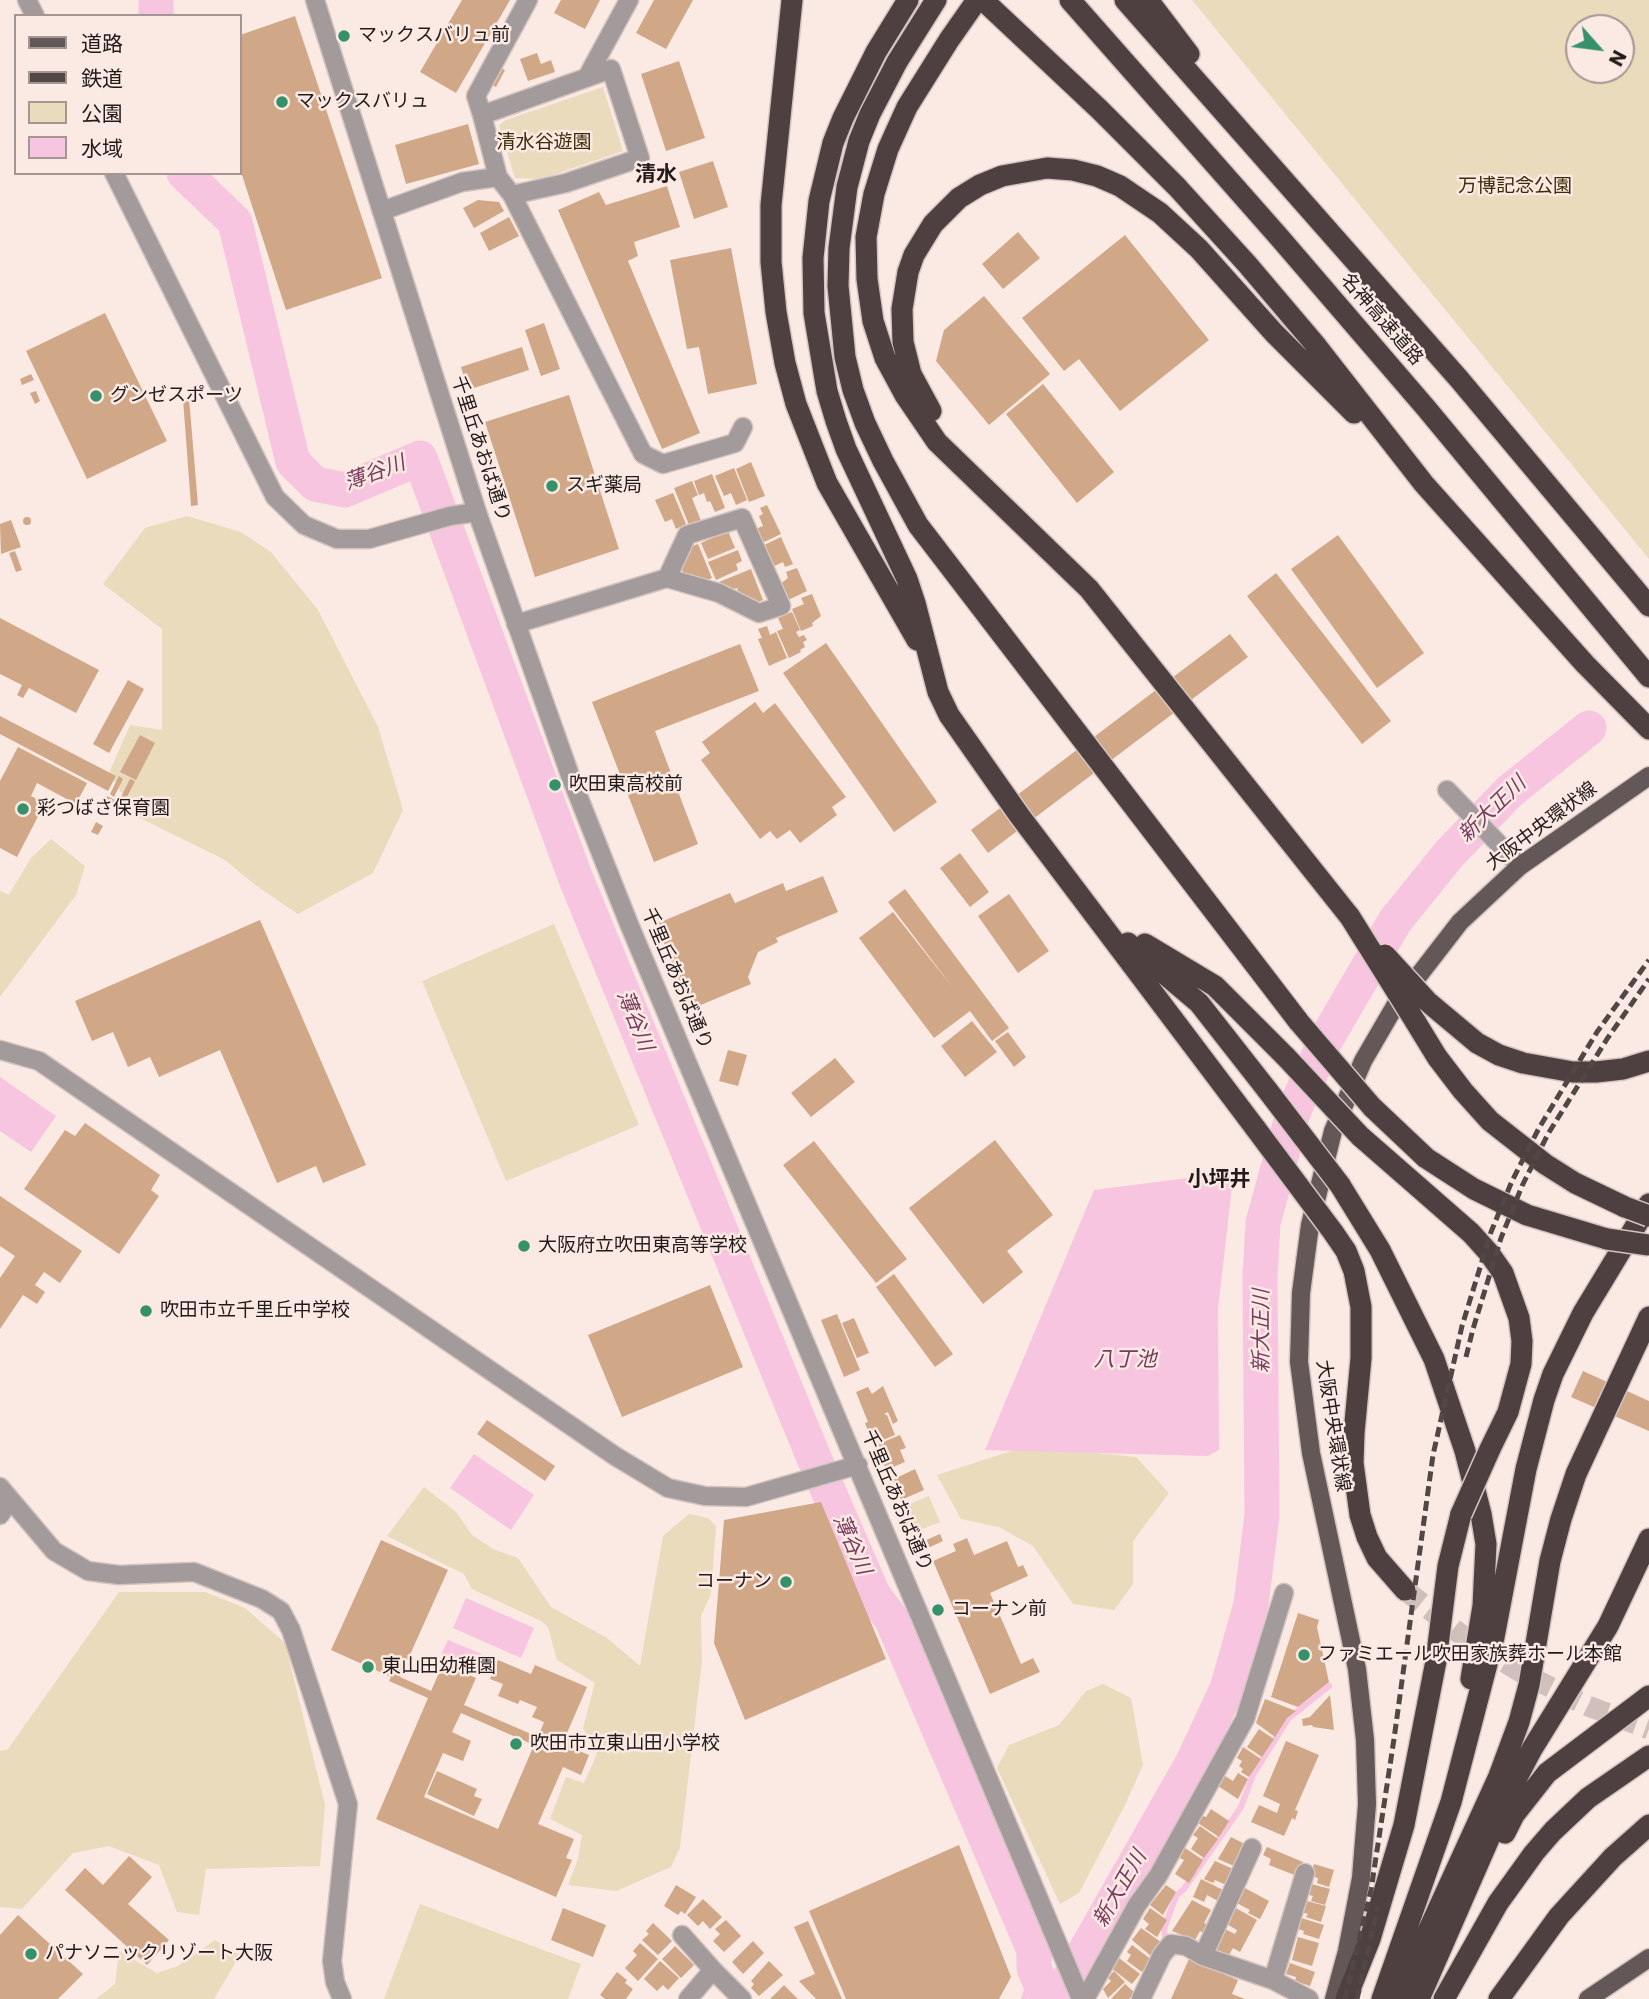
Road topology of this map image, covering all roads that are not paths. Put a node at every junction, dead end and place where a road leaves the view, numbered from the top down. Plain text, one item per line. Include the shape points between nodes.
1 (315, 0) edge
2 (528, 0) edge
3 (629, 0) edge
4 (792, 0) edge
5 (908, 0) edge
6 (936, 0) edge
7 (977, 0) edge
8 (983, 0) edge
9 (1070, 0) edge
10 (1125, 0) edge
11 (1148, 0) edge
12 (587, 77) junction
13 (482, 115) junction
14 (115, 175) edge
15 (498, 177) junction
16 (512, 195) junction
17 (1309, 207) junction
18 (382, 211) junction
19 (743, 427) dead end
20 (1424, 484) junction
21 (477, 512) junction
22 (1014, 514) junction
23 (667, 578) junction
24 (1649, 606) edge
25 (516, 624) junction
26 (929, 660) junction
27 (1649, 677) edge
28 (1649, 729) edge
29 (1649, 776) edge
30 (1447, 790) dead end
31 (1520, 866) junction
32 (1093, 911) junction
33 (1350, 917) junction
34 (0, 1050) edge
35 (1649, 1061) edge
36 (1649, 1204) edge
37 (1649, 1216) edge
38 (1649, 1245) edge
39 (1649, 1317) edge
40 (858, 1465) junction
41 (4, 1501) edge
42 (1649, 1539) edge
43 (1405, 1590) tunnel mouth
44 (1284, 1593) dead end
45 (1649, 1696) edge
46 (1649, 1756) edge
47 (1451, 1802) junction
48 (1649, 1825) edge
49 (1252, 1848) dead end
50 (1305, 1873) dead end
51 (682, 1935) dead end
52 (1203, 1955) junction
53 (1649, 1958) edge
54 (713, 1970) junction
55 (1273, 1980) junction
56 (1611, 1992) edge
57 (342, 1999) edge
58 (688, 1999) edge
59 (742, 1999) edge
60 (1083, 1999) edge
61 (1141, 1999) edge
62 (1309, 1999) edge
63 (1334, 1999) edge
64 (1346, 1999) edge
65 (1382, 1999) edge
66 (1397, 1999) edge
67 (1419, 1999) edge
68 (1425, 1999) edge
69 (1444, 1999) edge
70 (1499, 1999) edge
71 (1588, 1999) edge

1 - 18 street, 千里丘あおば通り
2 - 13 street via 476,96
3 - 12 street
4 - 26 highway via 771,205 774,287 785,363 827,483
5 - 26 highway via 857,88 833,143 815,229 812,288 817,338 836,421 906,579
6 - 38 highway, bridge via 897,62 859,141 839,248 838,286 853,390 883,461 918,525 1299,1023 1372,1107 1426,1158 1474,1189 1527,1215 1607,1239
7 - 22 highway via 907,107 888,149 866,237 867,279 878,341 909,403 937,442
8 - 20 highway via 1177,187 1314,343
9 - 27 highway, 名神高速道路 via 1400,378
10 - 17 highway, 名神高速道路
11 - 17 highway
12 - 13 street
12 - 16 street via 611,69 640,158
13 - 15 street
14 - 21 street via 275,496 304,525 337,539 369,539
15 - 16 street
15 - 18 street via 461,182
16 - 19 street via 643,454 663,464 735,443
17 - 24 highway, 名神高速道路
18 - 21 street, 千里丘あおば通り
20 - 22 highway via 1160,213 1097,176 1047,168 980,185 944,211 914,255 902,309 906,357 927,406
20 - 28 highway
21 - 25 street, 千里丘あおば通り
22 - 33 highway via 1089,589
23 - 23 street via 719,593 760,613 781,606 742,518 687,535
23 - 25 street
25 - 40 street, 千里丘あおば通り via 629,924
26 - 32 highway via 938,692 962,736
29 - 31 main road, 大阪中央環状線
30 - 31 street
31 - 63 main road, 大阪中央環状線 via 1460,922 1395,1006 1363,1061 1334,1131 1310,1225 1301,1293 1299,1362 1311,1453 1357,1669 1366,1753 1361,1878
32 - 43 highway, bridge via 1346,1251 1361,1307 1354,1488 1377,1558
32 - 47 highway, bridge via 1199,1003 1340,1185 1380,1250 1433,1359 1453,1411 1486,1544 1484,1596
32 - 64 highway, bridge via 1215,986 1360,1136 1471,1233 1503,1273 1519,1318 1521,1364 1508,1412 1461,1514 1448,1566 1436,1661 1404,1825
33 - 35 highway, bridge via 1428,1002 1477,1043 1499,1055 1573,1072 1623,1069
33 - 37 highway, bridge via 1457,1083 1490,1121 1575,1183
34 - 40 street via 39,1060 668,1488 705,1496 746,1497
36 - 47 highway via 1583,1313 1544,1401 1526,1469 1494,1637
39 - 66 highway via 1576,1474 1561,1519 1519,1722
40 - 60 street, 千里丘あおば通り
41 - 57 street via 54,1551 88,1572 194,1572 281,1611 348,1804 332,1961
42 - 67 highway via 1608,1626 1509,1793
44 - 60 street via 1245,1719
45 - 68 highway via 1547,1773 1528,1795
46 - 69 highway via 1588,1798 1553,1830 1498,1903
47 - 65 highway
48 - 70 highway via 1559,1916
49 - 52 street
50 - 55 street
51 - 54 street
52 - 55 street
52 - 61 street via 1171,1944
53 - 56 main road
54 - 58 street
54 - 59 street
55 - 62 street
56 - 71 main road

